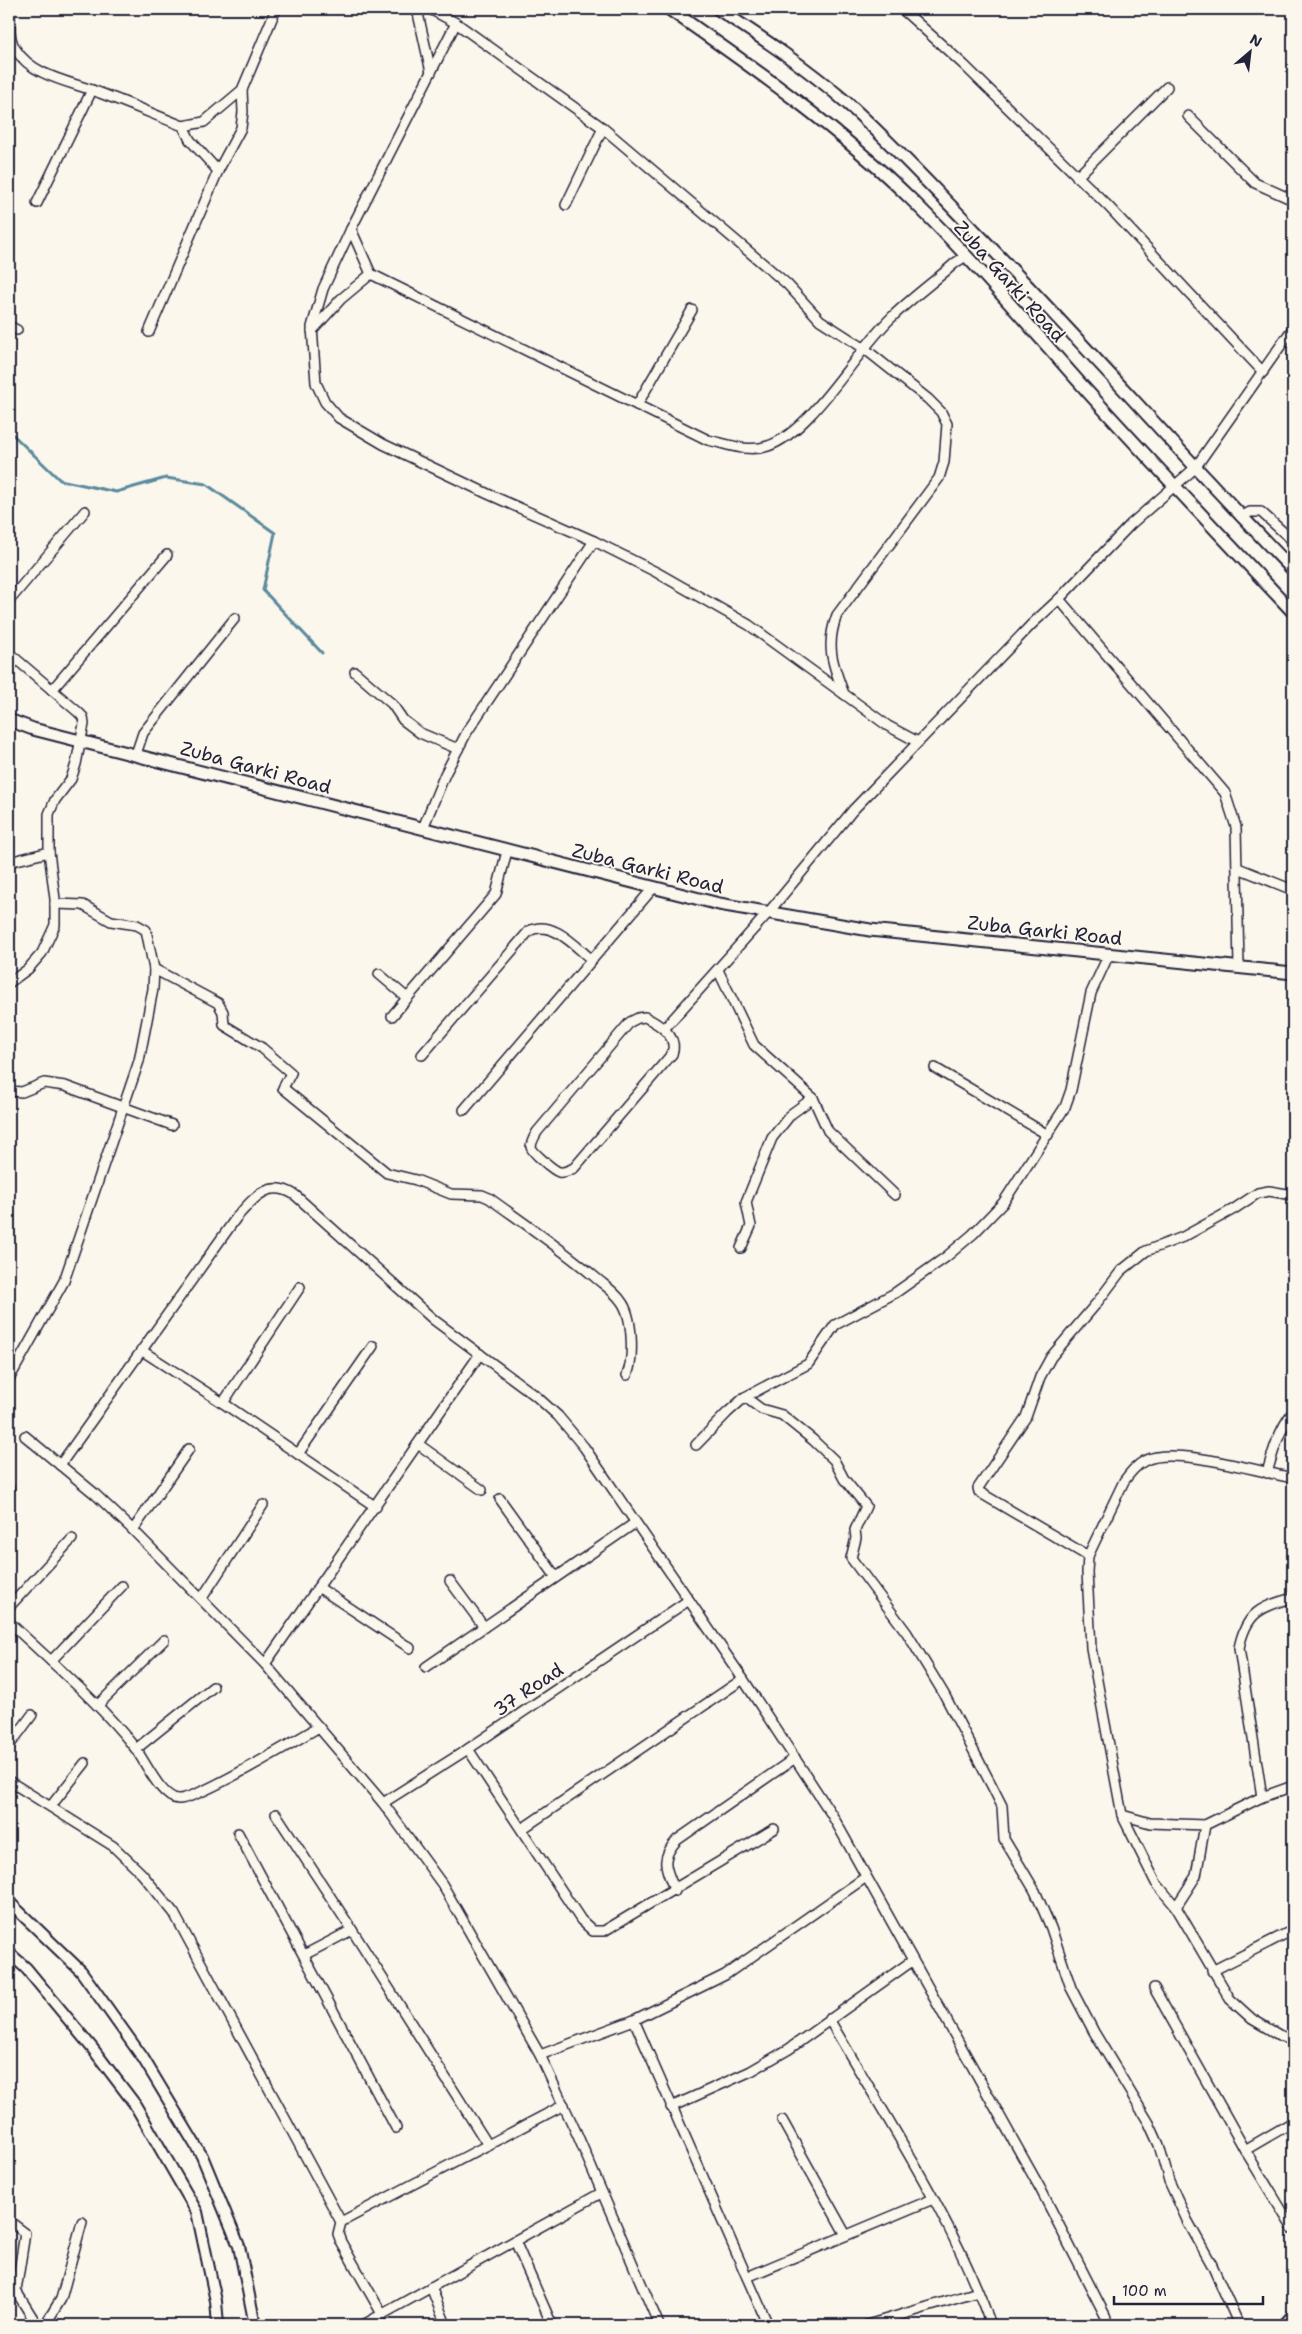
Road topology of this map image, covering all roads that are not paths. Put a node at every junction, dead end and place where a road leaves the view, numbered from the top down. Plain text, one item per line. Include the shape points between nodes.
1 (10, 9) edge
2 (276, 9) edge
3 (417, 9) edge
4 (430, 9) edge
5 (669, 9) edge
6 (718, 9) edge
7 (902, 9) edge
8 (456, 23) junction
9 (431, 72) junction
10 (1167, 87) dead end
11 (92, 90) junction
12 (242, 90) junction
13 (1188, 116) dead end
14 (183, 126) junction
15 (603, 128) junction
16 (218, 171) junction
17 (1077, 177) junction
18 (1293, 200) edge
19 (37, 203) dead end
20 (566, 205) dead end
21 (351, 229) junction
22 (966, 256) junction
23 (371, 274) junction
24 (692, 310) dead end
25 (1293, 328) edge
26 (312, 331) junction
27 (149, 332) dead end
28 (865, 348) junction
29 (1263, 372) junction
30 (637, 405) junction
31 (1195, 468) junction
32 (1174, 488) junction
33 (85, 511) dead end
34 (1241, 517) junction
35 (594, 541) junction
36 (1293, 541) edge
37 (167, 555) dead end
38 (1293, 570) edge
39 (1059, 599) junction
40 (9, 600) edge
41 (1293, 612) edge
42 (235, 618) dead end
43 (9, 653) edge
44 (355, 672) dead end
45 (52, 690) junction
46 (844, 694) junction
47 (9, 720) edge
48 (82, 741) junction
49 (918, 742) junction
50 (458, 749) junction
51 (136, 754) junction
52 (423, 828) junction
53 (507, 851) junction
54 (49, 852) junction
55 (9, 862) edge
56 (1238, 868) junction
57 (654, 887) junction
58 (1293, 890) edge
59 (55, 904) junction
60 (768, 913) junction
61 (1109, 954) junction
62 (592, 960) junction
63 (1239, 967) junction
64 (154, 970) junction
65 (718, 970) junction
66 (1293, 973) edge
67 (379, 974) dead end
68 (9, 982) edge
69 (406, 997) junction
70 (392, 1016) dead end
71 (664, 1029) junction
72 (422, 1055) dead end
73 (936, 1068) dead end
74 (9, 1091) edge
75 (813, 1098) junction
76 (122, 1108) junction
77 (464, 1110) dead end
78 (172, 1125) dead end
79 (1048, 1136) junction
80 (894, 1195) dead end
81 (1293, 1195) edge
82 (741, 1248) dead end
83 (300, 1287) dead end
84 (373, 1346) dead end
85 (141, 1350) junction
86 (480, 1354) junction
87 (627, 1375) dead end
88 (9, 1379) edge
89 (745, 1397) junction
90 (223, 1403) junction
91 (1293, 1412) edge
92 (25, 1436) dead end
93 (418, 1444) junction
94 (696, 1445) dead end
95 (189, 1450) dead end
96 (298, 1454) junction
97 (60, 1465) junction
98 (1267, 1473) junction
99 (1293, 1478) edge
100 (482, 1490) dead end
101 (500, 1499) dead end
102 (263, 1505) dead end
103 (376, 1508) junction
104 (635, 1523) junction
105 (133, 1530) junction
106 (72, 1540) dead end
107 (1088, 1556) junction
108 (556, 1577) junction
109 (450, 1581) dead end
110 (122, 1586) dead end
111 (318, 1587) junction
112 (202, 1598) junction
113 (1293, 1598) edge
114 (689, 1600) junction
115 (9, 1607) edge
116 (9, 1622) edge
117 (484, 1628) junction
118 (164, 1640) dead end
119 (410, 1648) dead end
120 (51, 1661) junction
121 (265, 1664) junction
122 (426, 1667) dead end
123 (743, 1678) junction
124 (213, 1688) dead end
125 (98, 1705) junction
126 (32, 1715) dead end
127 (320, 1728) junction
128 (9, 1746) edge
129 (468, 1749) junction
130 (136, 1750) junction
131 (796, 1758) junction
132 (85, 1763) dead end
133 (9, 1781) edge
134 (1293, 1786) edge
135 (1262, 1797) junction
136 (383, 1803) junction
137 (51, 1806) junction
138 (276, 1814) dead end
139 (1122, 1815) junction
140 (1205, 1825) junction
141 (522, 1829) junction
142 (774, 1830) dead end
143 (238, 1833) dead end
144 (866, 1877) junction
145 (675, 1891) junction
146 (9, 1902) edge
147 (1176, 1907) junction
148 (352, 1930) junction
149 (1293, 1930) edge
150 (9, 1953) edge
151 (304, 1955) junction
152 (912, 1961) junction
153 (1212, 1971) junction
154 (1154, 1988) dead end
155 (829, 2019) junction
156 (634, 2020) junction
157 (1293, 2041) edge
158 (540, 2054) junction
159 (564, 2105) junction
160 (671, 2108) junction
161 (782, 2120) dead end
162 (1293, 2122) edge
163 (396, 2128) dead end
164 (488, 2145) junction
165 (1245, 2150) junction
166 (601, 2193) junction
167 (933, 2199) junction
168 (9, 2221) edge
169 (82, 2222) dead end
170 (341, 2222) junction
171 (1293, 2229) edge
172 (846, 2236) junction
173 (516, 2241) junction
174 (747, 2277) junction
175 (431, 2287) junction
176 (978, 2292) junction
177 (382, 2314) junction
178 (1293, 2315) edge
179 (890, 2322) edge
180 (37, 2325) edge
181 (45, 2325) edge
182 (218, 2325) edge
183 (255, 2325) edge
184 (363, 2325) edge
185 (446, 2325) edge
186 (552, 2325) edge
187 (659, 2325) edge
188 (768, 2325) edge
189 (867, 2325) edge
190 (991, 2325) edge
191 (1110, 2325) edge
192 (1239, 2325) edge
193 (1284, 2325) edge

1 - 11 street via 11,38 15,50 26,63
2 - 12 street
3 - 9 street
4 - 8 street
5 - 22 main road, Zuba Garki Road via 763,74 857,149
6 - 31 main road, Zuba Garki Road via 799,64 884,137 1042,300
7 - 17 street via 964,65
8 - 9 street
8 - 15 street
9 - 21 street
10 - 17 street
11 - 14 street
11 - 19 street
12 - 14 street via 204,122
12 - 16 street via 241,128
13 - 18 street via 1256,183
14 - 16 street via 190,140
15 - 20 street
15 - 28 street via 787,284 820,320
16 - 27 street
17 - 29 street
21 - 23 street
21 - 26 street via 323,289
22 - 28 street via 891,318
22 - 32 main road, Zuba Garki Road
23 - 26 street
23 - 30 street
24 - 30 street
25 - 29 street
26 - 35 street via 316,383 325,402 339,418 409,456
28 - 30 street via 788,437 766,446 744,449 708,440
28 - 46 street via 928,399 947,424 944,462 939,478 837,616 833,626 831,659
29 - 31 street
31 - 32 street
31 - 34 main road, Zuba Garki Road
32 - 39 street via 1131,524
32 - 41 main road, Zuba Garki Road
33 - 40 street
34 - 36 street via 1250,512 1261,512
34 - 38 main road, Zuba Garki Road
35 - 46 street via 749,625
35 - 50 street
37 - 45 street
39 - 49 street
39 - 56 street via 1225,793 1236,827
42 - 51 street via 144,733
43 - 45 street
44 - 50 street via 392,704 414,729
45 - 48 street via 83,717
46 - 49 street via 888,726
47 - 48 main road, Zuba Garki Road
48 - 51 main road, Zuba Garki Road
48 - 54 street via 70,779 49,814
49 - 60 street via 853,810
50 - 52 street via 430,806
51 - 52 main road, Zuba Garki Road
52 - 53 main road, Zuba Garki Road
53 - 57 main road, Zuba Garki Road
53 - 69 street via 496,894
54 - 55 street
54 - 59 street
56 - 58 street
56 - 63 street
57 - 60 main road, Zuba Garki Road
57 - 62 street
59 - 64 street via 83,905 111,921 138,925 146,930
59 - 68 street via 55,925 42,953 28,969
60 - 61 main road, Zuba Garki Road via 870,930
60 - 65 street
61 - 63 main road, Zuba Garki Road
61 - 79 street via 1091,993 1071,1090
62 - 72 street via 562,935 536,927 529,931
62 - 77 street
63 - 66 main road, Zuba Garki Road
64 - 76 street via 139,1061
64 - 87 street via 218,1003 224,1025 262,1048 291,1073 283,1088 387,1173 451,1194 489,1198 579,1264 622,1301 631,1340 631,1364
65 - 71 street
65 - 75 street via 754,1045
67 - 69 street
69 - 70 street
71 - 71 street via 674,1041 672,1054 574,1168 559,1172 534,1152 532,1141 537,1132 630,1022 645,1017
73 - 79 street
74 - 76 street via 22,1092 44,1083 65,1086
75 - 80 street via 828,1131
75 - 82 street via 790,1114 772,1138 746,1202 751,1226
76 - 78 street
76 - 88 street via 64,1281
79 - 89 street via 1003,1203 966,1240 895,1293 835,1325 808,1364
81 - 107 street via 1269,1191 1258,1193 1183,1237 1139,1256 1121,1271 1062,1342 1040,1377 1026,1417 978,1488 979,1492
83 - 90 street
84 - 96 street
85 - 86 street via 236,1218 264,1191 277,1188 295,1195 434,1320
85 - 90 street
85 - 97 street
86 - 93 street
86 - 104 street via 558,1416 584,1447
89 - 94 street
89 - 192 street via 761,1408 782,1415 812,1440 834,1460 844,1479 866,1506 855,1530 851,1558 912,1640 1002,1806 1004,1839 1034,1891 1071,1988 1149,2123 1169,2181
90 - 96 street
91 - 98 street via 1274,1448
92 - 97 street
93 - 100 street
93 - 103 street
95 - 105 street
96 - 103 street
97 - 105 street
98 - 99 street
98 - 107 street via 1194,1458 1147,1460 1131,1471 1124,1481
101 - 108 street
102 - 112 street
103 - 111 street
104 - 108 street
104 - 114 street
105 - 112 street
106 - 115 street
107 - 139 street via 1091,1648
108 - 117 street
109 - 117 street
110 - 120 street
111 - 119 street
111 - 121 street
112 - 121 street
113 - 135 street via 1267,1604 1250,1618 1241,1635 1239,1648
114 - 123 street
114 - 129 street, 37 Road
116 - 120 street
117 - 122 street
118 - 125 street
120 - 125 street
121 - 127 street
123 - 131 street
123 - 141 street
124 - 130 street
125 - 130 street
126 - 128 street
127 - 130 street via 222,1781 179,1799 162,1790
127 - 136 street
129 - 136 street, 37 Road
129 - 141 street
131 - 144 street
131 - 145 street via 677,1840 666,1855 665,1864
132 - 137 street
133 - 137 street
134 - 135 street
135 - 140 street
136 - 158 street via 446,1891
137 - 170 street via 113,1846 142,1874 174,1913
138 - 148 street
139 - 140 street via 1150,1823
139 - 147 street via 1156,1883
140 - 147 street via 1196,1876
141 - 145 street via 581,1920 592,1931 604,1931
142 - 145 street
143 - 151 street
144 - 152 street
144 - 156 street via 725,1974
146 - 183 street via 81,1971 143,2058 202,2156 239,2246
147 - 153 street
148 - 151 street
148 - 164 street
149 - 153 street
150 - 182 street via 26,1968 93,2048 134,2103 197,2212
151 - 163 street
152 - 155 street
152 - 191 street via 1040,2188
153 - 157 street via 1230,1999 1252,2019
154 - 165 street
155 - 160 street via 752,2071
155 - 167 street
156 - 158 street
156 - 160 street
158 - 159 street
159 - 164 street
159 - 166 street
160 - 174 street
161 - 172 street
162 - 165 street
164 - 170 street
165 - 171 street
166 - 173 street
166 - 187 street
167 - 172 street
167 - 176 street
168 - 180 street via 25,2233 16,2291
169 - 181 street via 61,2299
170 - 177 street via 338,2234 341,2242
172 - 174 street
173 - 175 street
173 - 186 street
174 - 188 street
175 - 177 street
175 - 185 street
176 - 179 street
176 - 190 street
177 - 184 street
178 - 193 street
179 - 189 street

